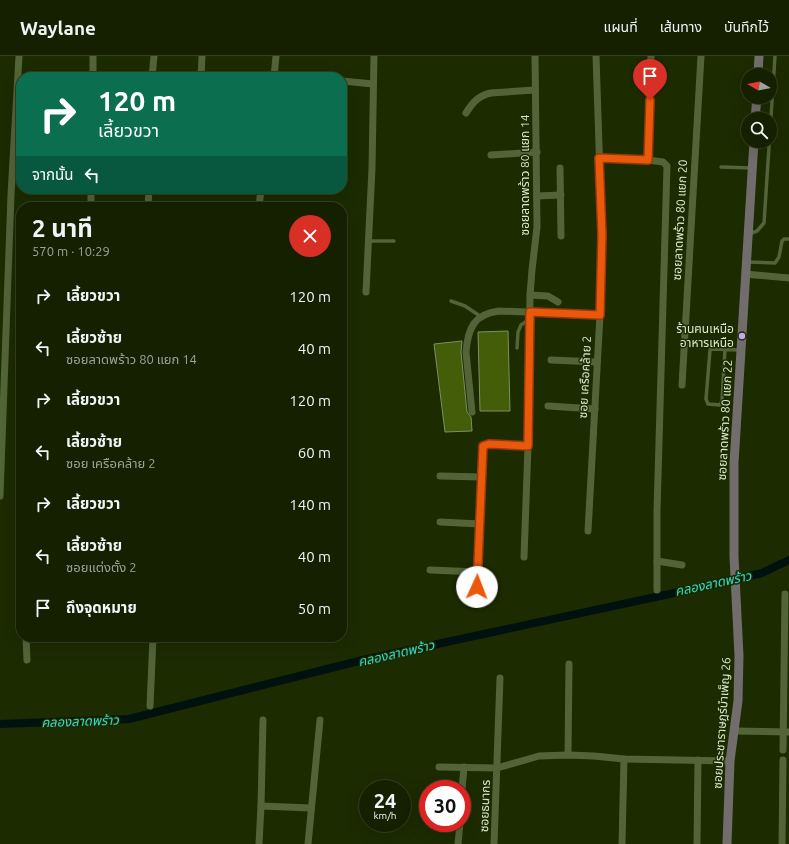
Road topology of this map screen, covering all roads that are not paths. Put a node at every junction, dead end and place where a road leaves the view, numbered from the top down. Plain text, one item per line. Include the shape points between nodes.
1 (19, 56) edge
2 (93, 56) edge
3 (154, 56) edge
4 (202, 56) edge
5 (276, 56) edge
6 (374, 56) edge
7 (535, 56) edge
8 (596, 56) edge
9 (651, 56) edge
10 (701, 56) edge
11 (759, 56) edge
12 (776, 56) edge
13 (758, 68) edge
14 (18, 72) edge
15 (93, 72) edge
16 (152, 72) edge
17 (201, 72) edge
18 (274, 72) edge
19 (347, 81) edge
20 (373, 84) junction
21 (535, 90) junction
22 (16, 108) edge
23 (466, 113) dead end
24 (753, 148) edge
25 (537, 152) junction
26 (491, 155) dead end
27 (599, 158) junction
28 (648, 160) junction
29 (721, 167) dead end
30 (560, 168) dead end
31 (752, 168) junction
32 (561, 195) junction
33 (537, 196) junction
34 (748, 235) junction
35 (561, 236) dead end
36 (789, 239) edge
37 (368, 241) junction
38 (394, 241) dead end
39 (746, 262) junction
40 (745, 274) junction
41 (789, 278) edge
42 (366, 292) dead end
43 (530, 295) junction
44 (451, 301) dead end
45 (558, 302) dead end
46 (530, 315) junction
47 (600, 315) junction
48 (480, 316) junction
49 (517, 348) dead end
50 (725, 349) junction
51 (740, 350) junction
52 (551, 360) dead end
53 (597, 362) junction
54 (682, 385) dead end
55 (548, 406) dead end
56 (594, 409) junction
57 (472, 412) dead end
58 (528, 446) junction
59 (440, 476) dead end
60 (482, 477) junction
61 (0, 496) edge
62 (440, 522) dead end
63 (480, 524) junction
64 (588, 531) dead end
65 (734, 556) joint
66 (524, 557) dead end
67 (657, 561) junction
68 (682, 565) dead end
69 (430, 570) dead end
70 (478, 572) junction
71 (657, 590) dead end
72 (785, 594) dead end
73 (477, 601) dead end
74 (26, 642) edge
75 (153, 642) edge
76 (27, 660) dead end
77 (569, 664) dead end
78 (500, 678) dead end
79 (150, 706) dead end
80 (263, 720) dead end
81 (320, 720) dead end
82 (734, 731) junction
83 (786, 732) edge
84 (784, 750) dead end
85 (568, 755) junction
86 (624, 759) junction
87 (698, 760) junction
88 (783, 760) dead end
89 (730, 762) junction
90 (439, 767) dead end
91 (464, 767) junction
92 (497, 768) junction
93 (463, 780) edge
94 (261, 806) junction
95 (311, 808) junction
96 (459, 832) edge
97 (259, 844) edge
98 (308, 844) edge
99 (458, 844) edge
100 (494, 844) edge
101 (622, 844) edge
102 (697, 844) edge
103 (727, 844) edge
104 (782, 844) edge

1 - 14 street
2 - 15 street
3 - 16 street
4 - 17 street
5 - 18 street
6 - 20 street
7 - 21 street, ซอยลาดพร้าว 80 แยก 14
8 - 27 street, ซอย เครือคล้าย 2
9 - 28 street
10 - 54 street, ซอยลาดพร้าว 80 แยก 20
11 - 13 street
12 - 34 lane via 764,223 757,231
19 - 20 street
20 - 37 street
21 - 23 street via 484,95 473,102
21 - 25 street, ซอยลาดพร้าว 80 แยก 14
22 - 61 street
24 - 31 street, ซอยลาดพร้าว 80 แยก 22
25 - 26 street
25 - 33 street, ซอยลาดพร้าว 80 แยก 14
27 - 28 street
27 - 47 street, ซอย เครือคล้าย 2 via 602,235
28 - 67 street via 663,162 666,166
29 - 31 lane
30 - 32 street
31 - 34 street, ซอยลาดพร้าว 80 แยก 22
32 - 33 street
32 - 35 street
33 - 43 street, ซอยลาดพร้าว 80 แยก 14 via 537,228
34 - 39 street, ซอยลาดพร้าว 80 แยก 22
36 - 39 lane via 782,241 775,263
37 - 38 lane
37 - 42 street
39 - 40 street, ซอยลาดพร้าว 80 แยก 22
40 - 41 street
40 - 51 street, ซอยลาดพร้าว 80 แยก 22
43 - 45 street via 548,296
43 - 46 street, ซอยลาดพร้าว 80 แยก 14
44 - 48 lane
46 - 47 street
46 - 48 street via 498,311
46 - 49 lane via 520,325
46 - 58 street, ซอยลาดพร้าว 80 แยก 14
47 - 53 street, ซอย เครือคล้าย 2
48 - 57 street via 473,325 466,352
50 - 50 lane via 711,349 709,352 706,399 711,405 720,405 722,401
50 - 51 lane
51 - 65 street, ซอยลาดพร้าว 80 แยก 22 via 734,463
52 - 53 street
53 - 56 street, ซอย เครือคล้าย 2
55 - 56 street
56 - 64 street, ซอย เครือคล้าย 2
58 - 60 street via 483,446
58 - 66 street, ซอยลาดพร้าว 80 แยก 14
59 - 60 street
60 - 63 street
62 - 63 street
63 - 70 street
65 - 82 street, ซอยประชาราษฎร์บำเพ็ญ 26 via 739,656
67 - 68 street
67 - 71 street
69 - 70 street
70 - 73 street
72 - 83 street
74 - 76 street
75 - 79 street
77 - 85 street
78 - 92 street, ซอยธนากร
80 - 94 street
81 - 95 street
82 - 83 street
82 - 89 street, ซอยประชาราษฎร์บำเพ็ญ 26
83 - 84 street
85 - 86 street
85 - 92 street via 539,756
86 - 87 street
86 - 101 street
87 - 89 street
87 - 102 street
88 - 104 street
89 - 103 street, ซอยประชาราษฎร์บำเพ็ญ 26
90 - 91 street
91 - 92 street
91 - 93 street
92 - 100 street, ซอยธนากร
94 - 95 street
94 - 97 street
95 - 98 street
96 - 99 street

